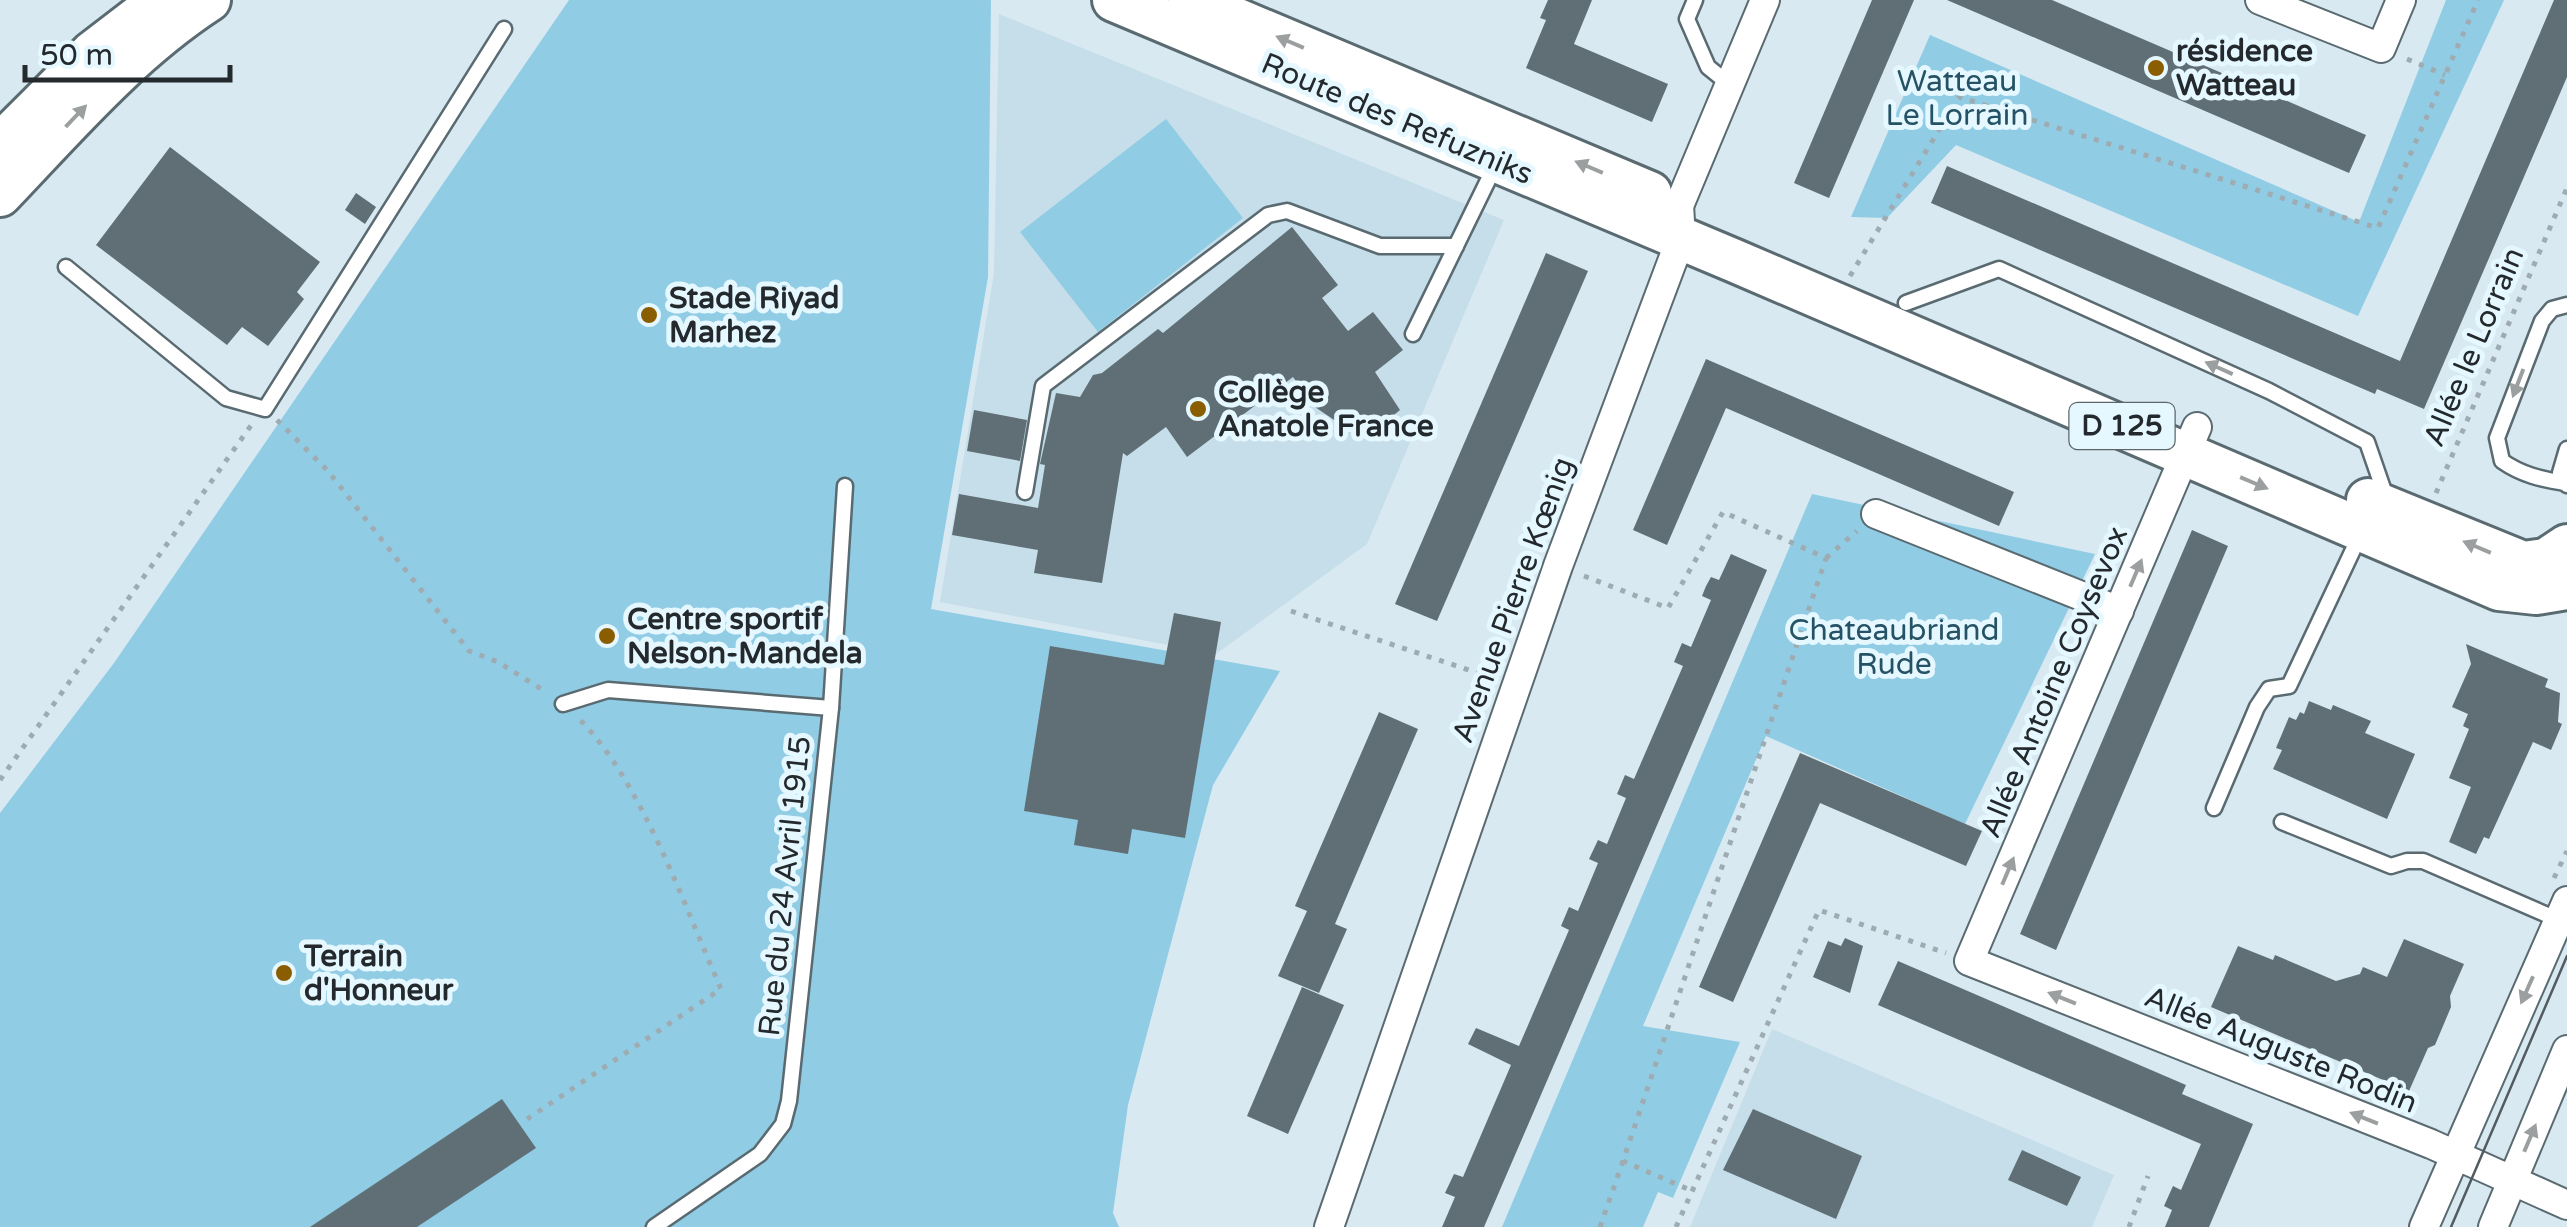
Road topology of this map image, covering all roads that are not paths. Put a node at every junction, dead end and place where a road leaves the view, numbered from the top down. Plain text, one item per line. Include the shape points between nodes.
1 (161, 0) edge
2 (209, 0) edge
3 (1114, 0) edge
4 (1190, 0) edge
5 (1696, 0) edge
6 (1765, 0) edge
7 (2260, 0) edge
8 (2401, 0) edge
9 (504, 29) dead end
10 (1728, 84) junction
11 (0, 145) edge
12 (1498, 161) junction
13 (0, 196) edge
14 (1680, 222) junction
15 (1456, 246) junction
16 (66, 267) dead end
17 (1906, 303) junction
18 (2567, 306) edge
19 (1414, 334) dead end
20 (2192, 440) junction
21 (2567, 450) edge
22 (2566, 484) edge
23 (845, 486) dead end
24 (1025, 492) dead end
25 (1876, 514) road end
26 (2392, 521) junction
27 (2567, 546) edge
28 (2567, 588) edge
29 (2120, 611) junction
30 (563, 704) road end
31 (831, 708) junction
32 (2214, 808) dead end
33 (2282, 822) dead end
34 (2563, 910) edge
35 (1969, 961) joint
36 (2567, 1050) edge
37 (2454, 1156) junction
38 (2512, 1181) junction
39 (2567, 1205) edge
40 (654, 1227) edge
41 (1329, 1227) edge
42 (2424, 1227) edge
43 (2494, 1227) edge

1 - 11 main road via 92,53
13 -> 2 main road via 101,90
3 - 12 main road, Route des Refuzniks
14 -> 4 main road, Route des Refuzniks / D 125
5 - 10 lane via 1688,18 1708,67
6 - 10 street, Avenue Pierre Kœnig
7 - 8 street via 2381,48
9 - 16 lane via 266,409 226,398
10 - 14 street, Avenue Pierre Kœnig
12 - 14 main road, Route des Refuzniks
12 - 15 lane
14 - 17 main road, D 125
14 - 20 main road, D 125
14 - 41 street, Avenue Pierre Kœnig
15 - 19 lane
15 - 24 lane via 1380,246 1287,211 1268,214 1043,386
17 - 20 main road, D 125
26 -> 17 lane via 2367,442 2000,269
18 -> 22 lane via 2552,309 2542,321 2497,438 2502,461 2512,468
20 - 26 main road, D 125
29 -> 20 street, Allée Antoine Coysevox
21 - 22 lane via 2560,474
23 - 31 lane, Rue du 24 Avril 1915
25 - 29 street
27 -> 26 main road, D 125 via 2546,560 2523,564
26 - 28 main road, D 125 via 2499,589
26 - 32 lane via 2289,686 2269,689 2256,707
35 -> 29 street, Allée Antoine Coysevox
30 - 31 lane via 608,690
31 - 40 lane, Rue du 24 Avril 1915 via 784,1124 760,1154
33 - 34 lane via 2391,866 2423,862
34 -> 37 street
37 -> 35 street, Allée Auguste Rodin
38 -> 36 street
37 - 38 street, Allée Auguste Rodin
37 - 42 street
38 - 39 street, Allée Auguste Rodin
38 - 43 street

